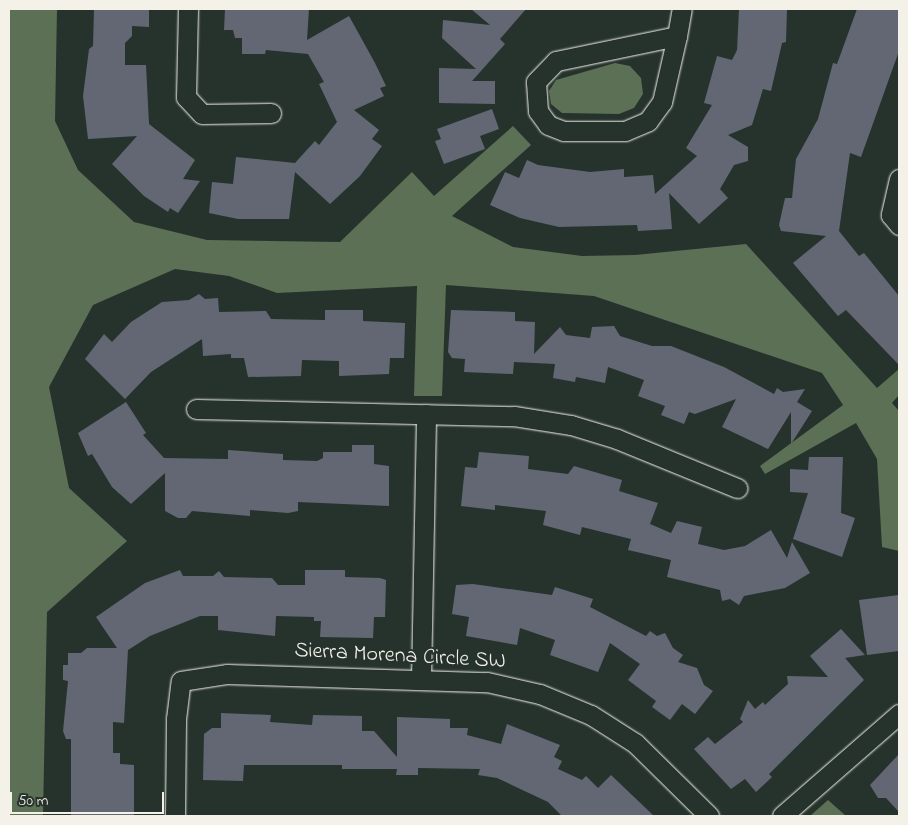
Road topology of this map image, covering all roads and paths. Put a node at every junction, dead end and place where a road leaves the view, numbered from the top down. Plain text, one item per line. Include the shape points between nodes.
1 (188, 9) edge
2 (682, 9) edge
3 (677, 36) junction
4 (271, 113) dead end
5 (899, 179) edge
6 (899, 225) edge
7 (196, 409) dead end
8 (426, 414) junction
9 (737, 488) dead end
10 (421, 678) junction
11 (899, 714) edge
12 (175, 816) edge
13 (708, 816) edge
14 (782, 816) edge

1 - 4 street via 186,97 202,114
2 - 3 street
3 - 3 street via 556,61 536,82 538,112 548,124 564,132 625,131 641,126 662,102
5 - 6 street via 891,215
7 - 8 street
8 - 9 street via 514,416 571,425 656,451
8 - 10 street
10 - 12 street, Sierra Morena Circle SW via 227,674 181,681 176,719
10 - 13 street, Sierra Morena Circle SW via 514,686 591,715 653,759
11 - 14 street

